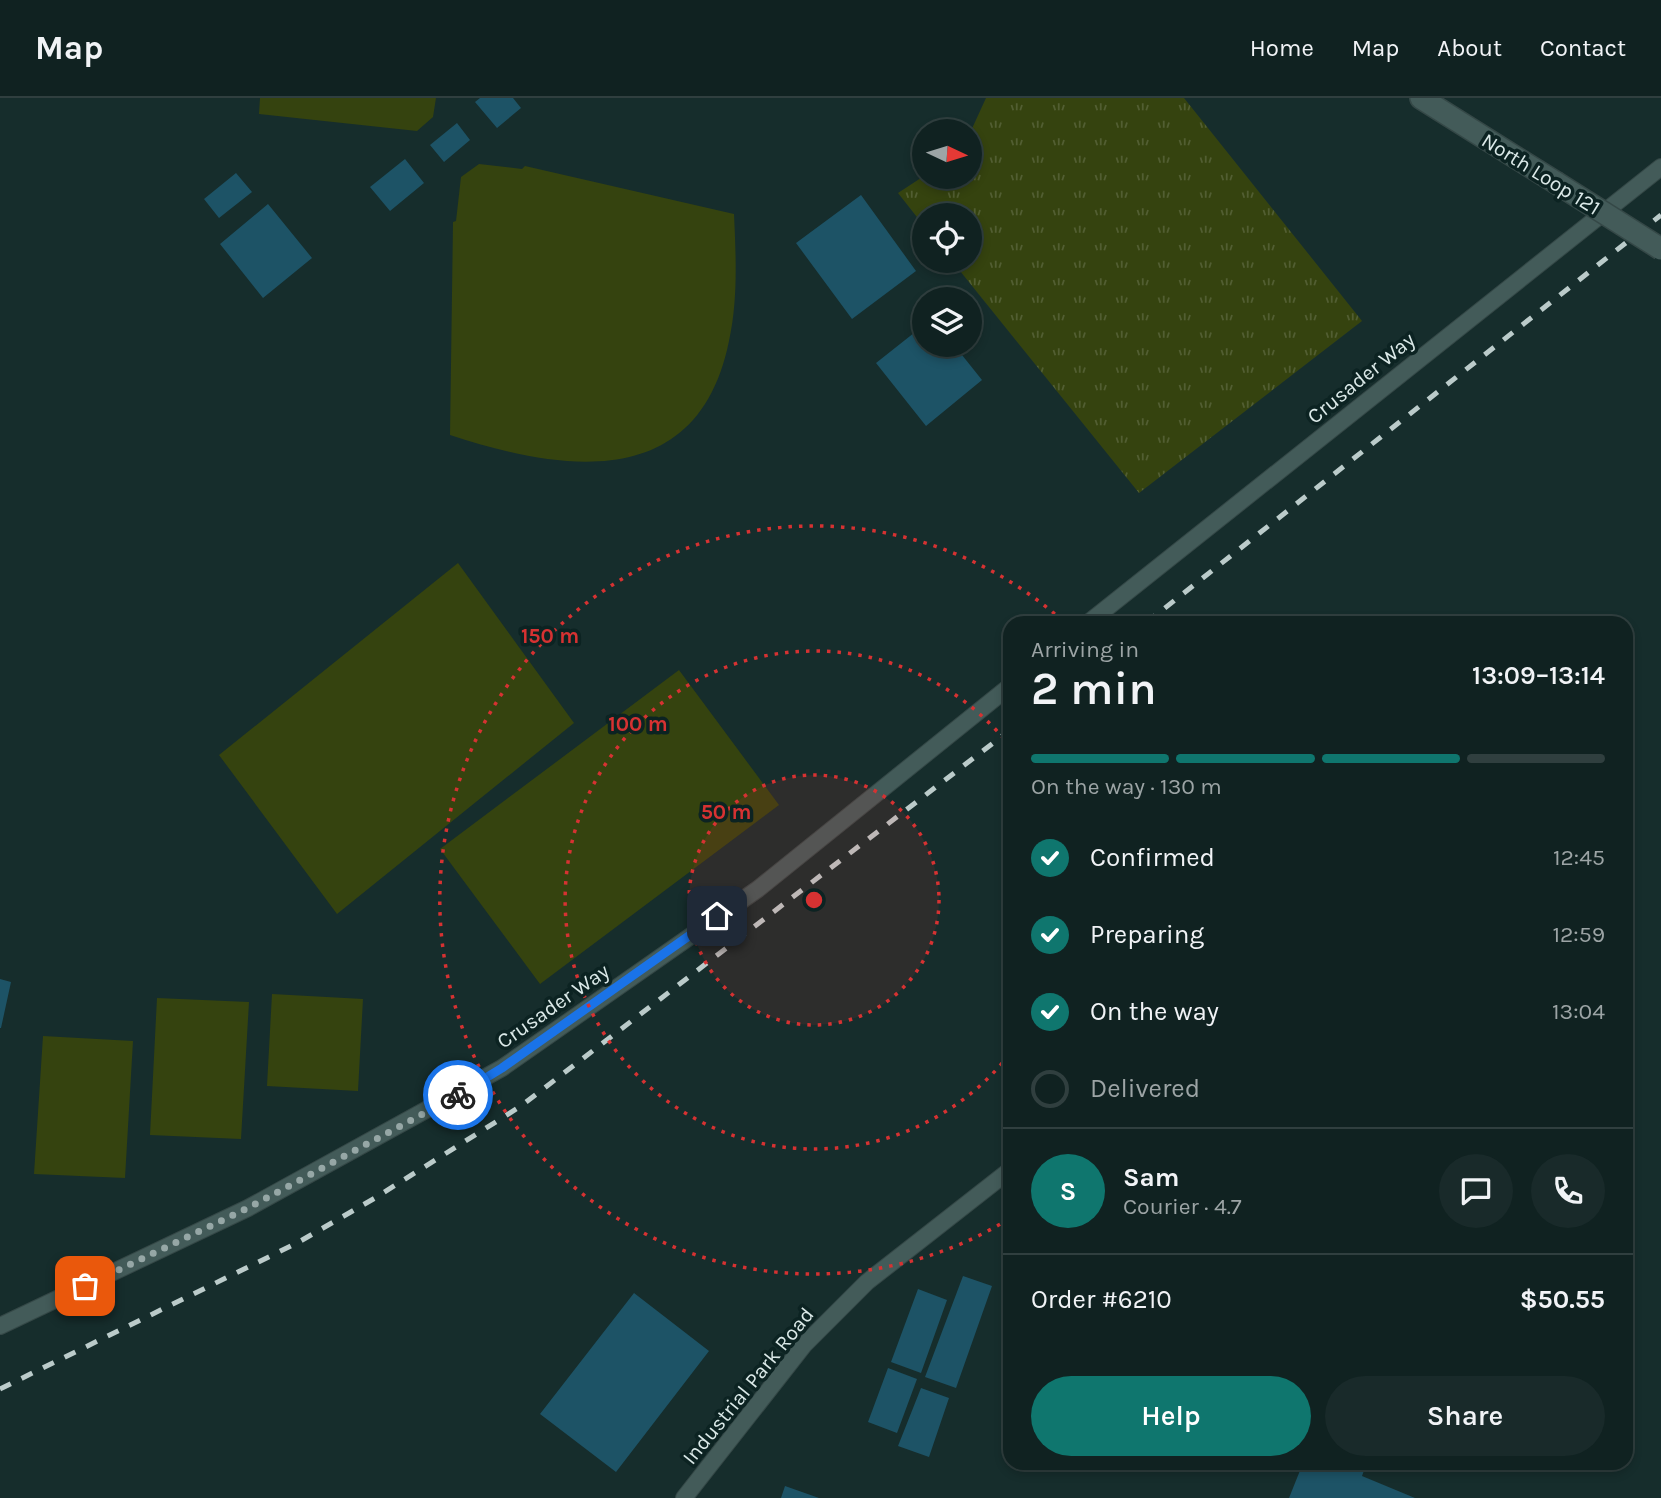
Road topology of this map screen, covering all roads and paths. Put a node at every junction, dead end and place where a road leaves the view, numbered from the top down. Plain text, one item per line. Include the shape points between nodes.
1 (1421, 98) edge
2 (1661, 167) edge
3 (1661, 249) edge
4 (1097, 616) edge
5 (1003, 692) edge
6 (1003, 1175) edge
7 (0, 1326) edge
8 (684, 1498) edge

1 - 3 main road, North Loop 121, bridge
2 - 4 street, Crusader Way
5 - 7 street, Crusader Way via 758,889 502,1068 248,1208
6 - 8 street, Industrial Park Road via 867,1282 804,1345

